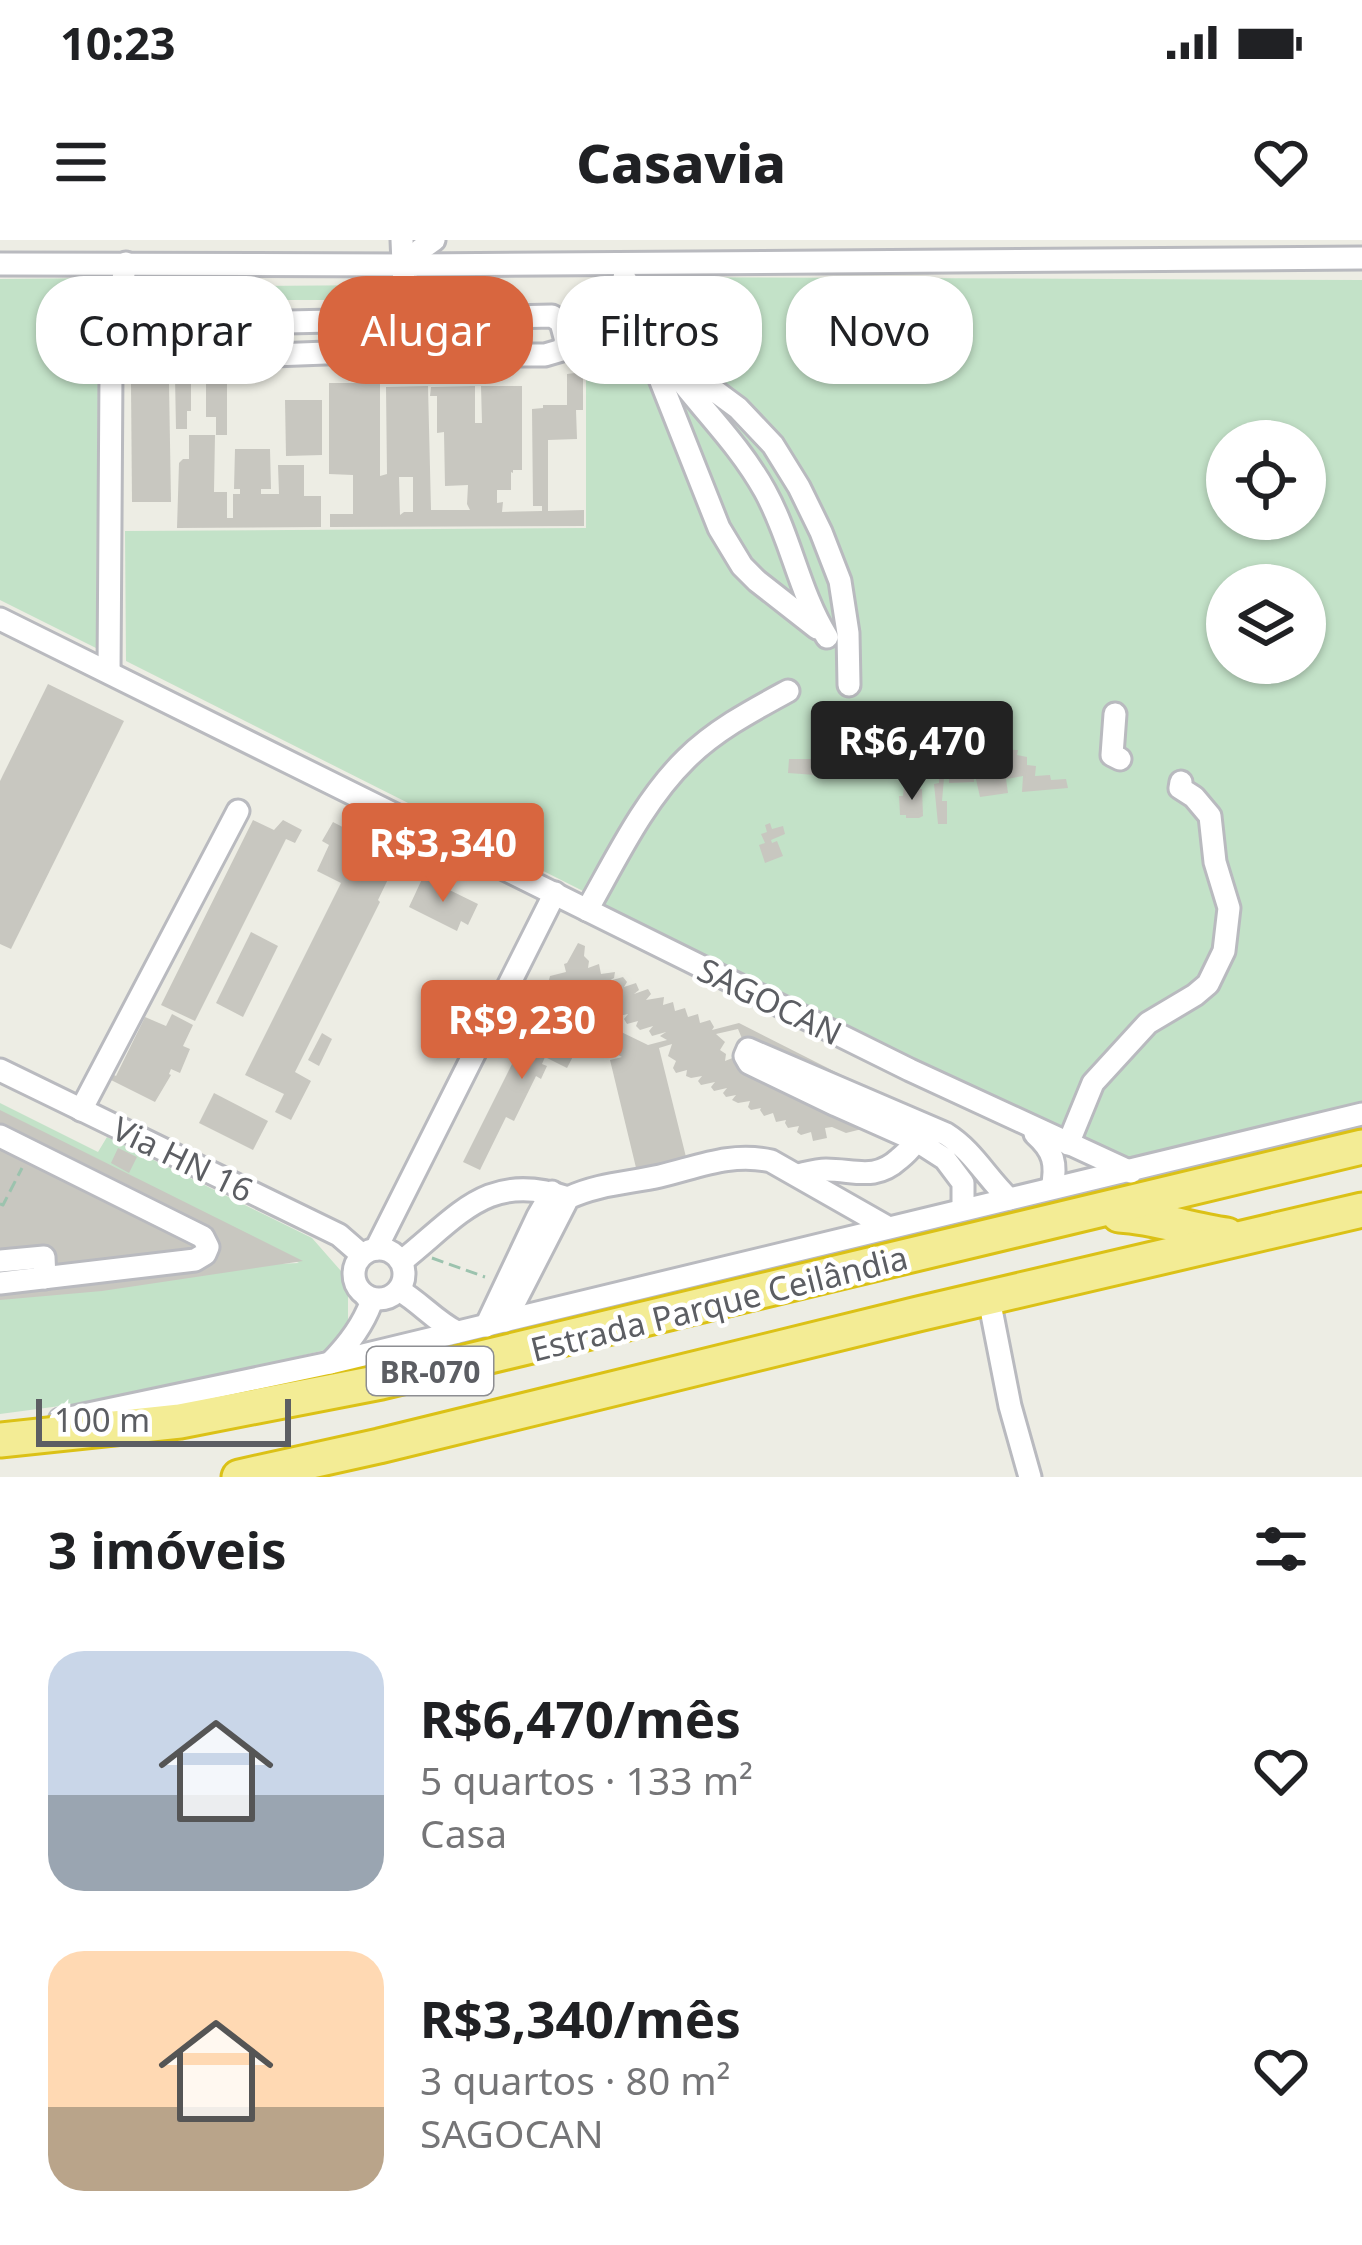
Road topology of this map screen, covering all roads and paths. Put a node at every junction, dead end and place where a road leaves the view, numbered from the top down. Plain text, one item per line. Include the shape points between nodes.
1 (402, 240) edge
2 (434, 240) edge
3 (1286, 249) edge
4 (580, 251) edge
5 (611, 251) edge
6 (1362, 259) edge
7 (126, 263) junction
8 (0, 264) edge
9 (408, 265) junction
10 (124, 276) edge
11 (408, 276) edge
12 (533, 317) edge
13 (533, 355) edge
14 (112, 384) edge
15 (662, 384) edge
16 (684, 384) edge
17 (706, 384) edge
18 (731, 548) junction
19 (814, 616) junction
20 (0, 619) edge
21 (826, 637) junction
22 (110, 672) junction
23 (788, 692) dead end
24 (1114, 714) dead end
25 (1120, 758) dead end
26 (1181, 782) dead end
27 (238, 811) dead end
28 (555, 893) junction
29 (587, 910) junction
30 (0, 1070) edge
31 (80, 1110) junction
32 (1362, 1114) edge
33 (1026, 1126) junction
34 (920, 1131) junction
35 (0, 1136) edge
36 (1068, 1144) junction
37 (1362, 1147) edge
38 (22, 1168) dead end
39 (1131, 1172) junction
40 (798, 1175) junction
41 (1229, 1179) junction
42 (1052, 1188) junction
43 (560, 1195) junction
44 (1009, 1198) junction
45 (0, 1204) edge
46 (963, 1209) junction
47 (1362, 1210) edge
48 (1074, 1217) junction
49 (1169, 1222) junction
50 (886, 1227) junction
51 (1247, 1238) junction
52 (369, 1252) junction
53 (411, 1256) junction
54 (0, 1261) edge
55 (1104, 1272) junction
56 (45, 1278) junction
57 (0, 1283) edge
58 (506, 1283) junction
59 (399, 1290) junction
60 (366, 1296) junction
61 (989, 1300) junction
62 (495, 1323) junction
63 (457, 1332) junction
64 (330, 1364) junction
65 (0, 1439) edge
66 (239, 1477) edge
67 (1030, 1477) edge

1 - 9 street
2 - 9 street
3 - 5 street
3 - 6 street
4 - 5 street
4 - 9 street
7 - 8 street
7 - 9 street
7 - 10 street
9 - 11 street
12 - 13 street via 561,322 566,341 562,350
14 - 22 street
15 - 18 street
16 - 19 street via 766,492
17 - 21 street via 773,445 821,532 840,581 849,685
18 - 19 street
18 - 21 street
19 - 21 street
20 - 22 street, SAGOCAN
22 - 28 street, SAGOCAN
23 - 29 street via 686,758
24 - 25 street via 1112,755
26 - 36 street via 1210,816 1229,908 1224,951 1208,984 1148,1023 1093,1082
27 - 31 street
28 - 29 street, SAGOCAN
28 - 52 street
29 - 33 street, SAGOCAN
30 - 31 street, Via HN 16
31 - 52 street, Via HN 16
32 - 39 street
33 - 36 street, SAGOCAN
33 - 42 street via 1054,1158
34 - 34 street via 757,1051 748,1049 749,1063 836,1105
34 - 40 street via 879,1173
34 - 44 street via 962,1144
34 - 46 street via 958,1173
35 - 56 street via 208,1246 195,1260
36 - 39 street, SAGOCAN
37 - 41 highway, Estrada Parque Ceilândia / BR-070
38 - 45 path
39 - 42 street
40 - 43 street via 771,1161 730,1158
40 - 50 street
41 - 48 highway, Estrada Parque Ceilândia / BR-070
41 - 49 highway
42 - 44 street
43 - 53 street via 518,1187 494,1192
43 - 58 street
43 - 62 street
44 - 46 street
46 - 50 street
47 - 51 highway, Estrada Parque Ceilândia / BR-070
48 - 49 highway
48 - 65 highway, Estrada Parque Ceilândia / BR-070 via 381,1382 179,1421
49 - 51 highway
49 - 55 highway
50 - 62 street
51 - 55 highway, Estrada Parque Ceilândia / BR-070
52 - 53 street
52 - 60 street via 354,1277
53 - 58 path
53 - 59 street
54 - 56 street via 44,1257
55 - 61 highway, Estrada Parque Ceilândia / BR-070
56 - 57 street
58 - 62 street
59 - 60 street
59 - 63 street
60 - 64 street via 362,1325
61 - 66 highway, Estrada Parque Ceilândia / BR-070
61 - 67 street
62 - 63 street
63 - 64 street
64 - 65 street

